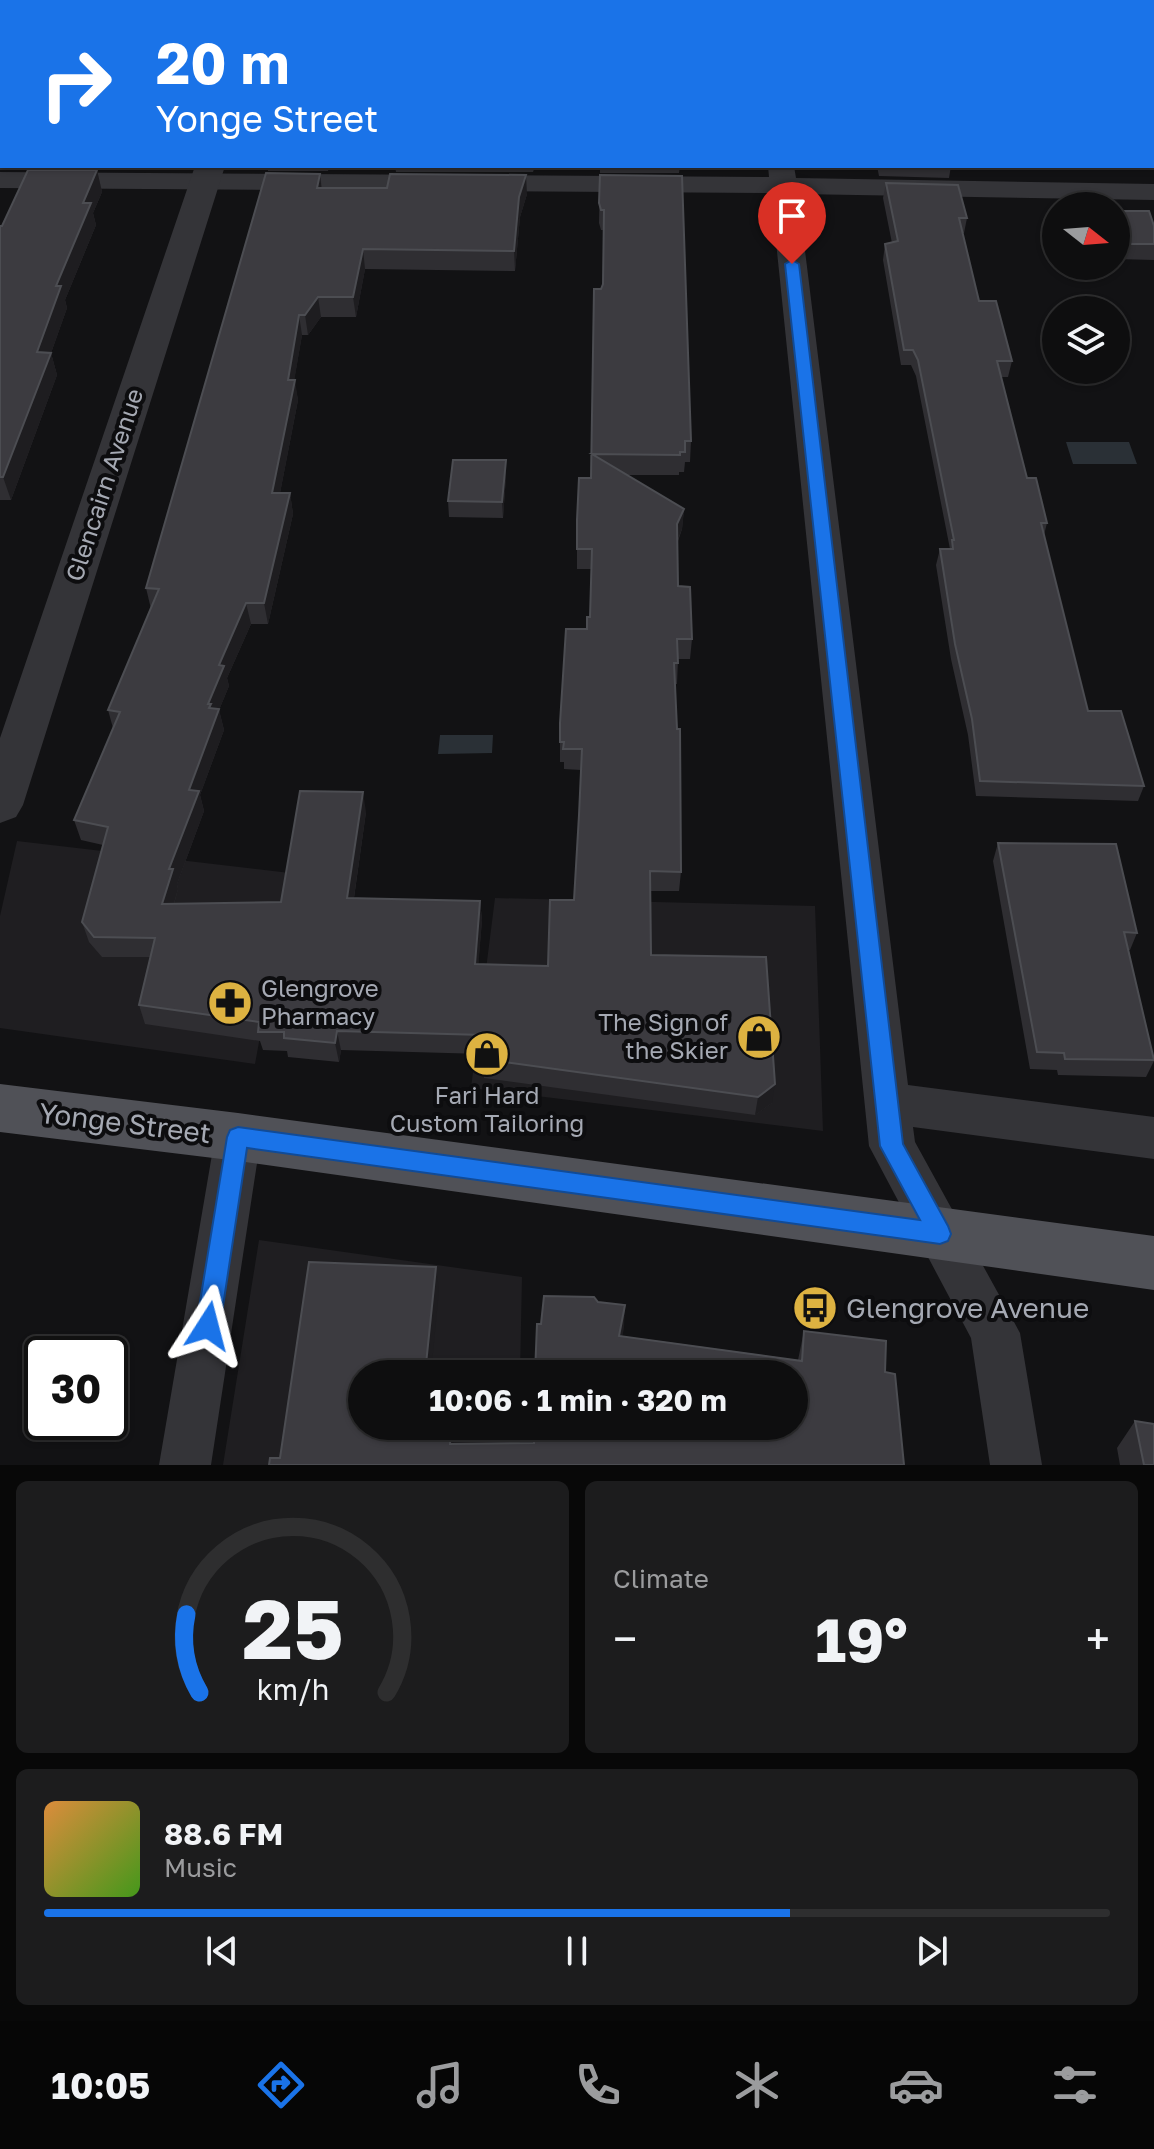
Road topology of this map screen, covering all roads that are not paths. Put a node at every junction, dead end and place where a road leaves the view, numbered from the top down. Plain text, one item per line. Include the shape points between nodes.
1 (207, 173) edge
2 (782, 176) edge
3 (0, 180) edge
4 (1154, 192) edge
5 (0, 805) edge
6 (888, 1103) junction
7 (0, 1108) edge
8 (238, 1137) junction
9 (1154, 1138) edge
10 (940, 1234) junction
11 (1154, 1263) edge
12 (185, 1465) edge
13 (1016, 1465) edge

1 - 2 street
1 - 3 street
1 - 5 street, Glencairn Avenue
2 - 4 street
2 - 6 street
6 - 9 street
6 - 10 street via 892,1146
7 - 8 main road, Yonge Street
8 - 10 main road, Yonge Street
8 - 12 street
10 - 11 main road, Yonge Street
10 - 13 street via 995,1333

